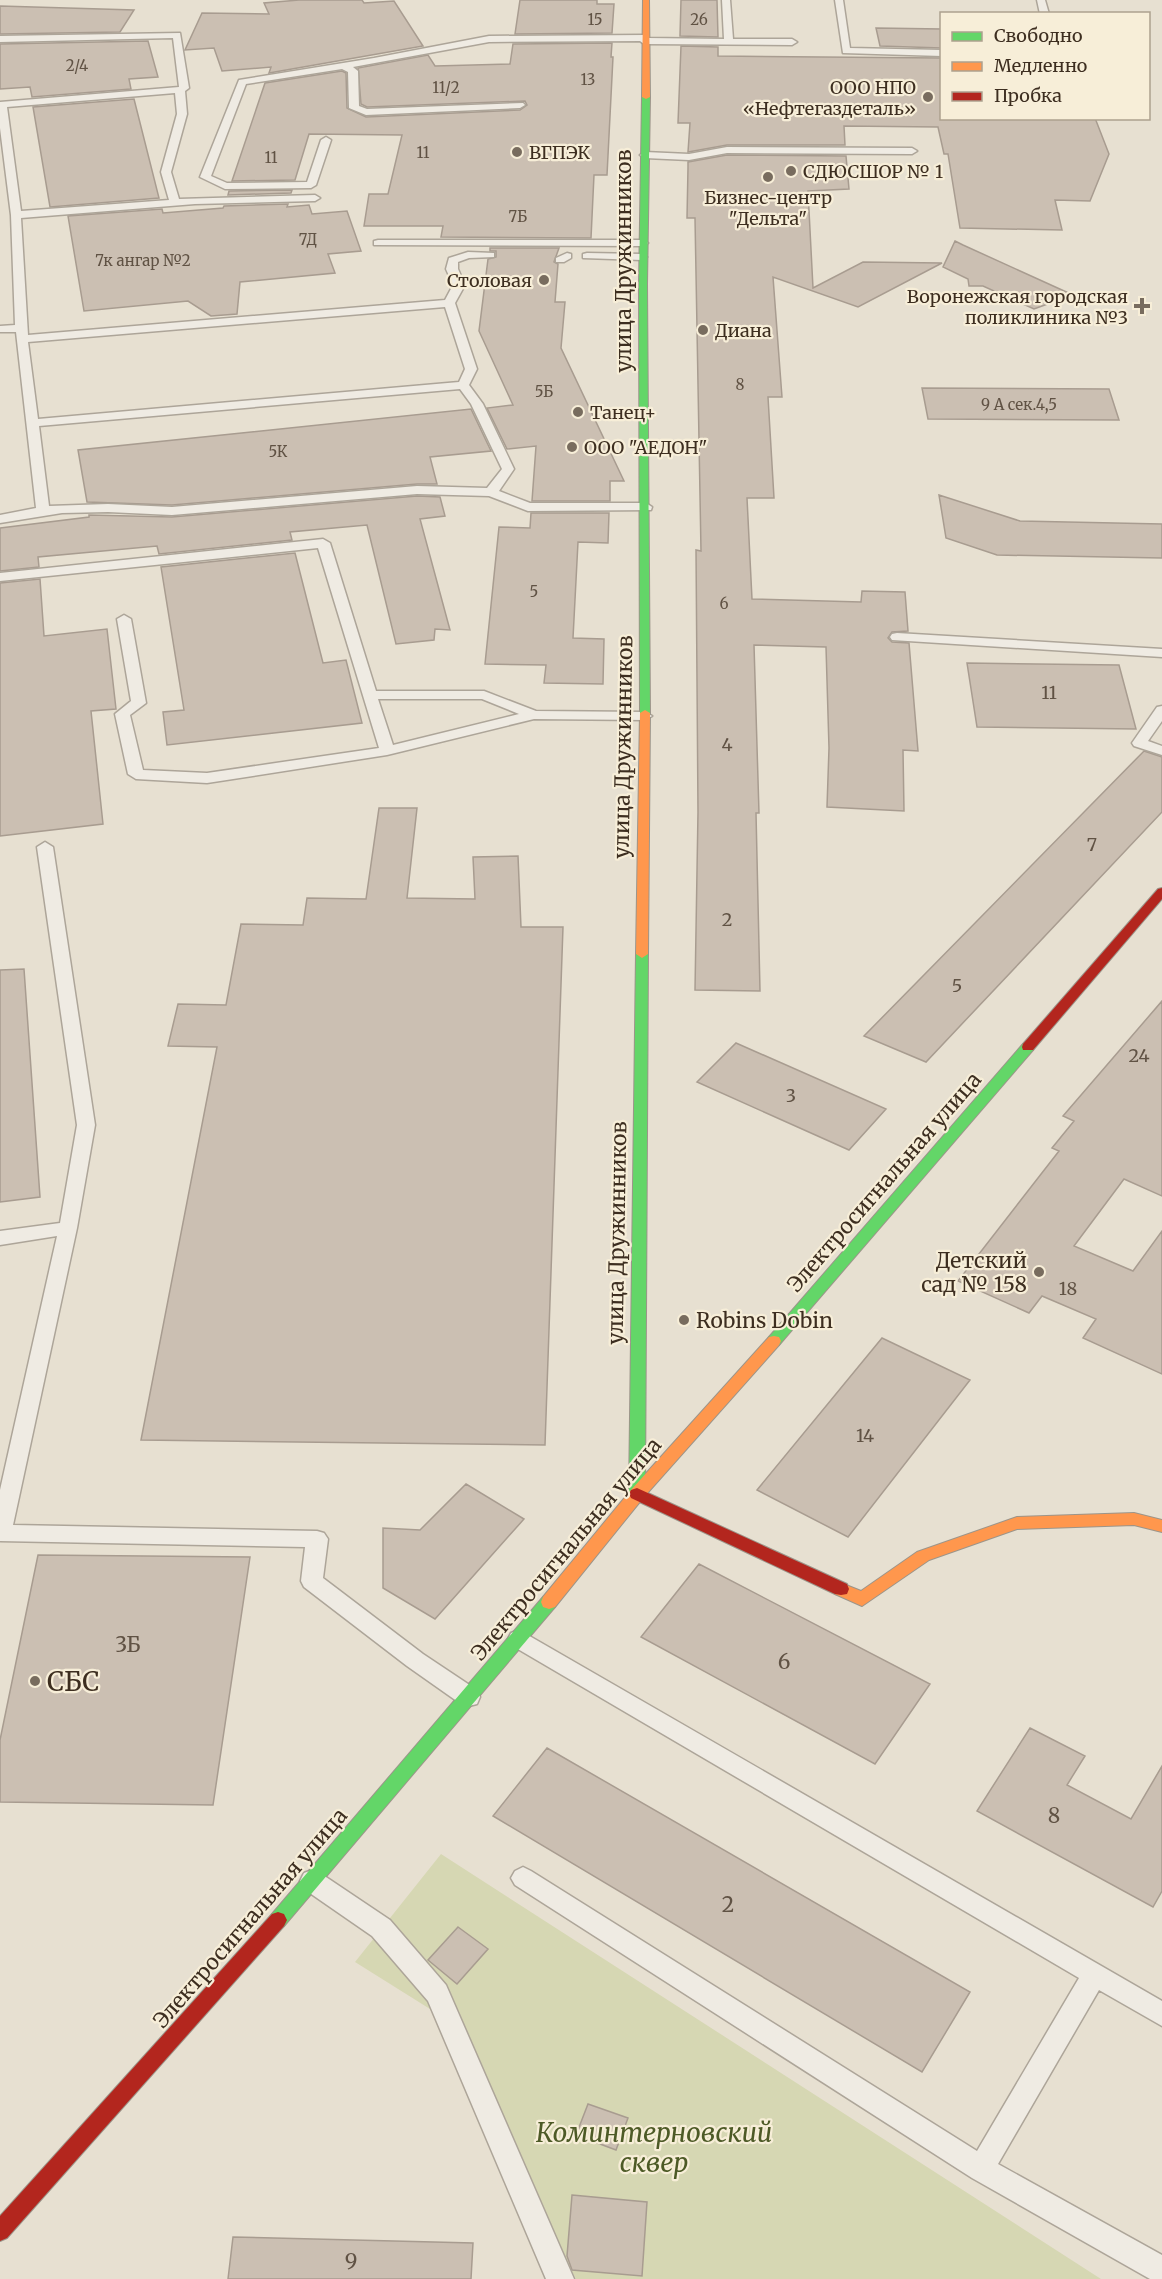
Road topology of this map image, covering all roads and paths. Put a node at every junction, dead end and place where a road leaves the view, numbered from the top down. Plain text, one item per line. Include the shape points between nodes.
1 (646, 0) edge
2 (726, 0) edge
3 (839, 0) edge
4 (0, 39) edge
5 (644, 39) junction
6 (729, 41) junction
7 (792, 42) dead end
8 (940, 52) edge
9 (343, 66) junction
10 (180, 90) junction
11 (1, 105) edge
12 (520, 105) dead end
13 (326, 140) dead end
14 (912, 151) dead end
15 (645, 155) junction
16 (6, 174) edge
17 (315, 198) dead end
18 (175, 203) junction
19 (16, 215) junction
20 (378, 243) dead end
21 (643, 250) junction
22 (502, 255) dead end
23 (549, 256) dead end
24 (449, 303) junction
25 (0, 329) edge
26 (22, 333) junction
27 (463, 385) junction
28 (32, 423) junction
29 (491, 492) junction
30 (646, 507) junction
31 (43, 512) junction
32 (0, 519) edge
33 (0, 577) edge
34 (124, 619) dead end
35 (897, 637) dead end
36 (1162, 653) edge
37 (370, 695) junction
38 (1162, 710) edge
39 (534, 715) junction
40 (645, 716) junction
41 (387, 751) junction
42 (1162, 751) edge
43 (45, 847) dead end
44 (1162, 892) edge
45 (68, 1228) junction
46 (0, 1238) edge
47 (637, 1494) junction
48 (1162, 1526) edge
49 (519, 1639) junction
50 (469, 1697) junction
51 (523, 1878) dead end
52 (312, 1881) junction
53 (1094, 1975) junction
54 (1162, 2014) edge
55 (981, 2169) junction
56 (0, 2231) edge
57 (1162, 2270) edge
58 (560, 2279) edge

1 - 5 street, улица Дружинников
2 - 6 lane
3 - 8 lane via 846,51
4 - 10 lane via 177,35 184,88
5 - 6 lane
5 - 9 lane via 489,39
5 - 15 street, улица Дружинников
6 - 7 lane
9 - 12 lane via 353,71 354,108 366,112
9 - 13 lane via 242,82 206,177 225,186 311,185
10 - 11 lane
10 - 18 lane via 182,114 166,172
11 - 16 lane
14 - 15 lane via 727,150 689,157
15 - 21 street, улица Дружинников
16 - 19 lane
17 - 18 lane
18 - 19 lane
19 - 26 lane
20 - 21 lane
21 - 23 lane
21 - 30 street, улица Дружинников
22 - 24 lane via 468,255 453,260 452,269 459,285
24 - 26 lane
24 - 27 lane via 471,369
25 - 26 lane
26 - 28 lane
27 - 28 lane
27 - 29 lane via 477,404 508,469
28 - 31 lane
29 - 30 lane via 528,507
29 - 31 lane via 417,490 172,511 134,508
30 - 40 street, улица Дружинников
31 - 32 lane
33 - 37 lane via 322,543
34 - 41 lane via 139,703 122,714 136,774 207,778
35 - 36 lane
37 - 39 lane via 484,695
37 - 41 lane
38 - 42 lane via 1139,743
39 - 40 lane
39 - 41 lane
40 - 47 street, улица Дружинников
43 - 45 lane via 86,1125
44 - 47 street, Электросигнальная улица via 753,1366
45 - 46 lane
45 - 50 lane via 1,1533 317,1539 312,1581
47 - 48 street via 862,1599 923,1556 1017,1523 1134,1519
47 - 49 street, Электросигнальная улица
49 - 50 street, Электросигнальная улица
49 - 53 lane
50 - 52 street, Электросигнальная улица
51 - 55 lane
52 - 56 street, Электросигнальная улица
52 - 58 lane via 381,1928 437,1993
53 - 54 lane
53 - 55 lane
55 - 57 lane

